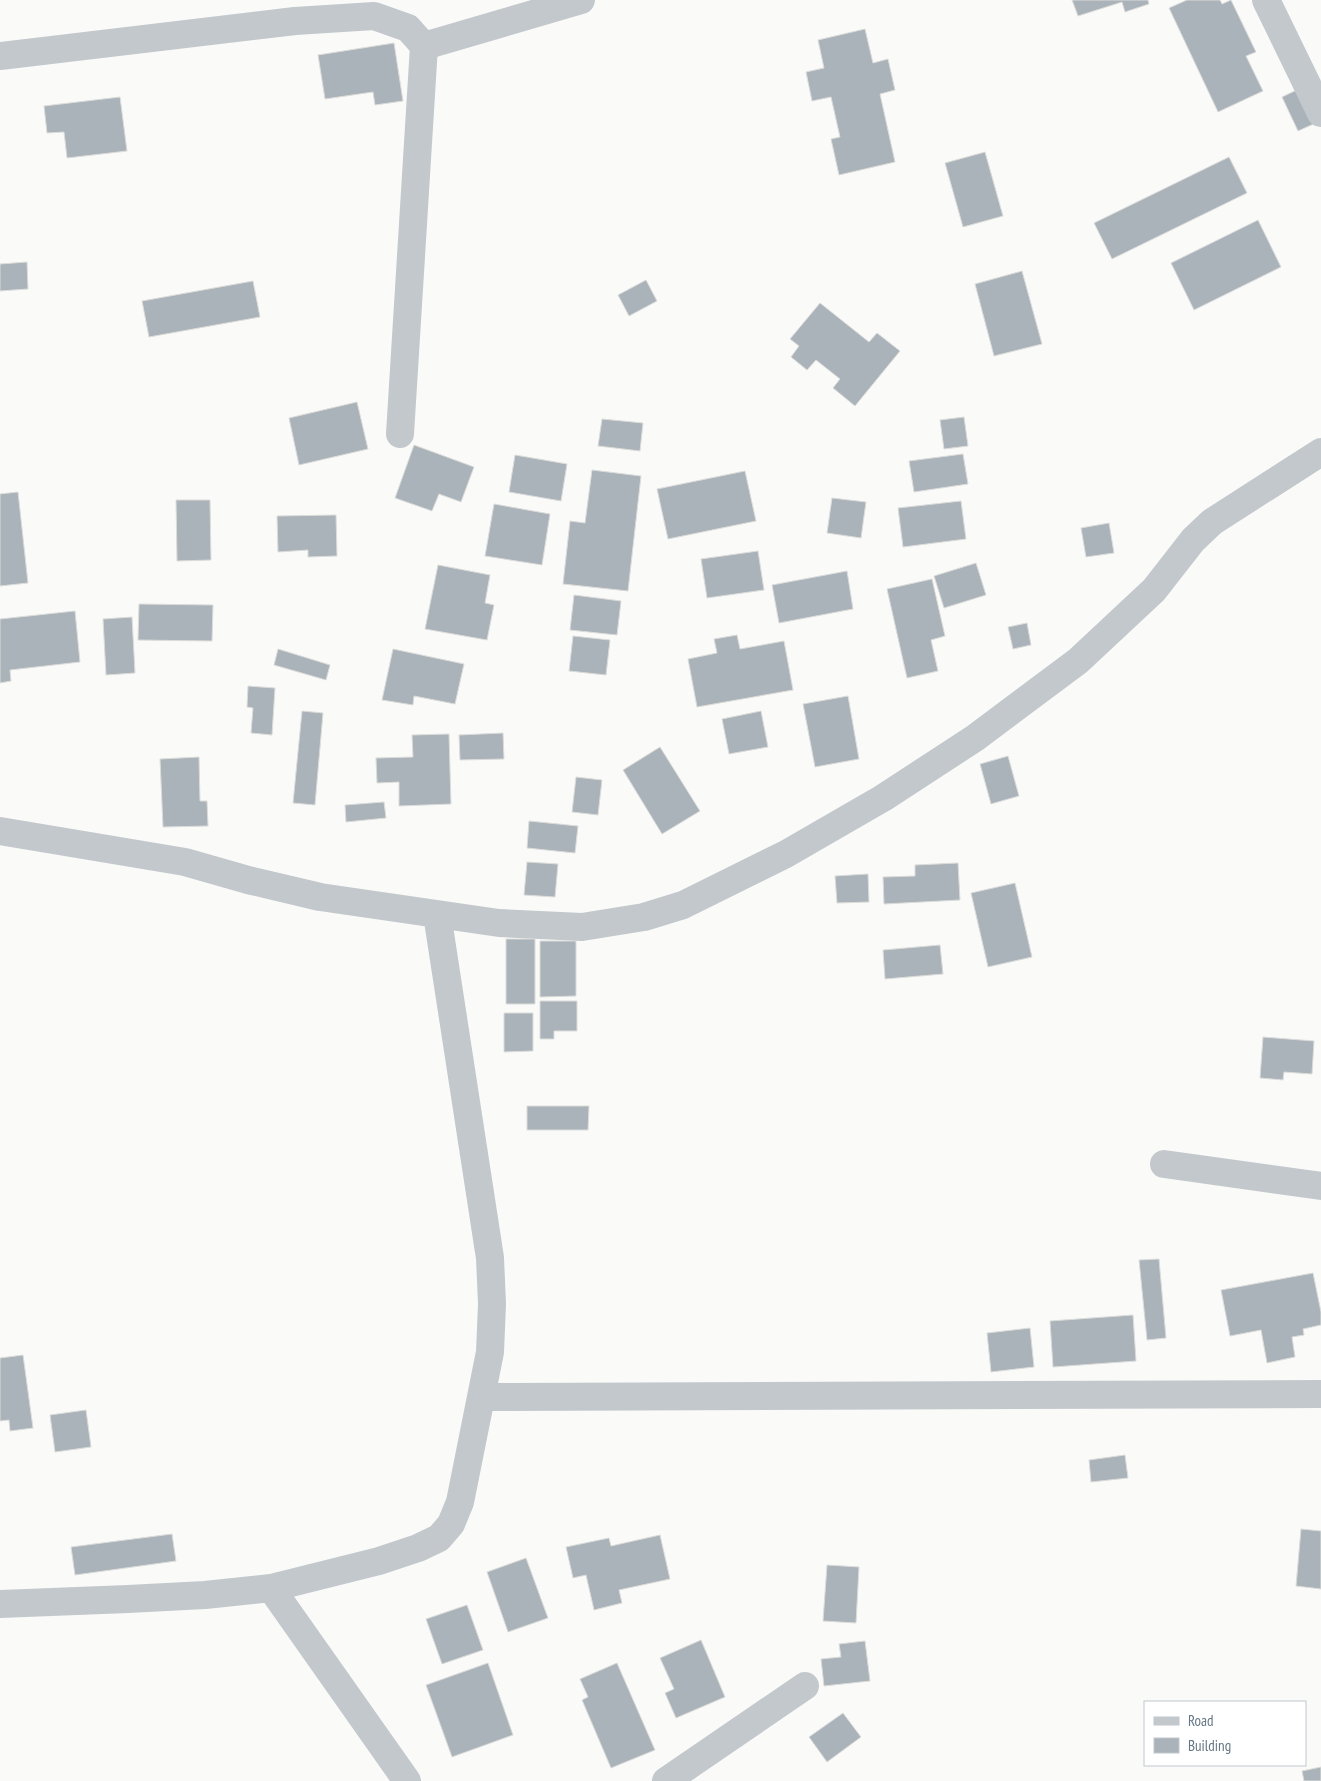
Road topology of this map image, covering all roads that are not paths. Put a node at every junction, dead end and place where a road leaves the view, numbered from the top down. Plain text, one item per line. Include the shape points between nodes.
1 (581, 0) edge
2 (1266, 0) edge
3 (424, 46) junction
4 (0, 56) edge
5 (1321, 113) edge
6 (400, 434) dead end
7 (1321, 452) edge
8 (0, 831) edge
9 (437, 914) junction
10 (1164, 1164) dead end
11 (1321, 1186) edge
12 (1321, 1394) edge
13 (481, 1398) junction
14 (271, 1588) junction
15 (0, 1604) edge
16 (806, 1686) dead end
17 (407, 1781) edge
18 (666, 1781) edge

1 - 3 street
2 - 5 street
3 - 4 street via 408,28 374,16 295,21
3 - 6 street
7 - 9 street via 1212,522 1193,540 1154,590 1078,661 975,738 786,854 683,905 644,917 582,927
8 - 9 street via 185,862 320,896
9 - 13 street via 490,1258 490,1352
10 - 11 street
12 - 13 street
13 - 14 street via 460,1502 451,1524 439,1538 379,1561
14 - 15 street via 205,1595
14 - 17 street
16 - 18 street

